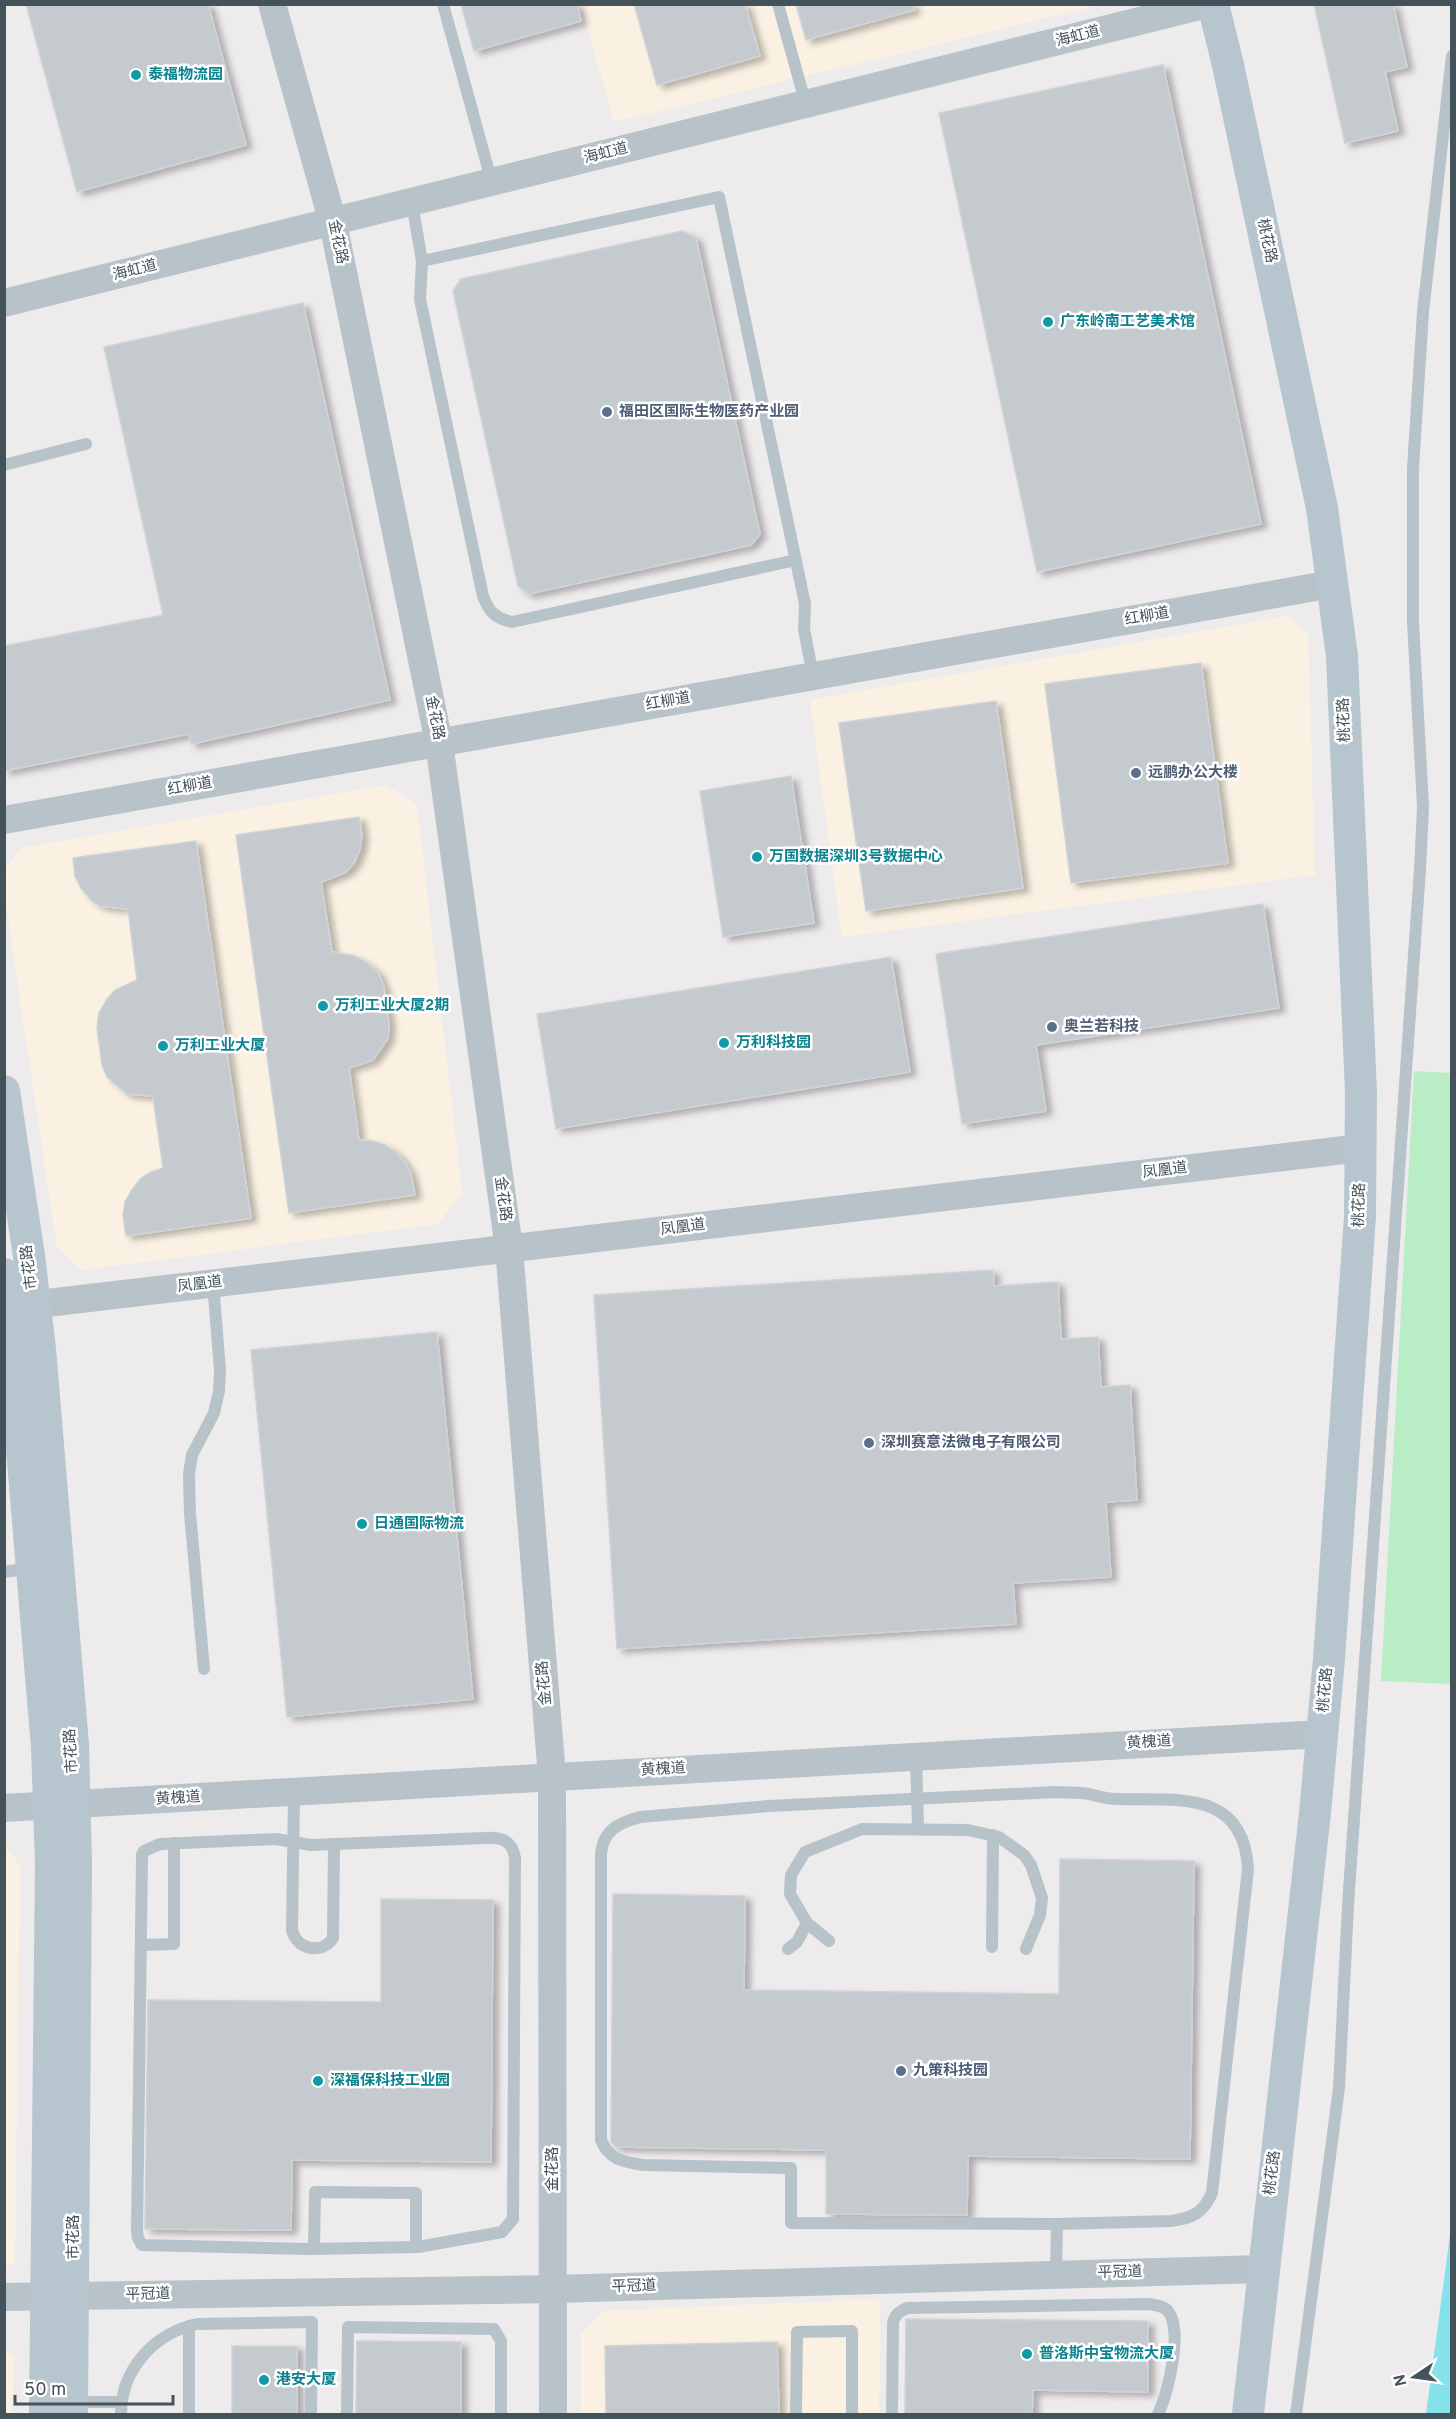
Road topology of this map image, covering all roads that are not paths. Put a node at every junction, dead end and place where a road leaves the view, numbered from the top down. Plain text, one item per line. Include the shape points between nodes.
1 (273, 4) edge
2 (443, 4) edge
3 (778, 4) edge
4 (1208, 4) edge
5 (1213, 4) edge
6 (1452, 56) edge
7 (806, 105) junction
8 (492, 183) junction
9 (412, 203) junction
10 (333, 223) junction
11 (422, 261) junction
12 (4, 303) edge
13 (86, 444) dead end
14 (4, 465) edge
15 (796, 560) junction
16 (1332, 584) junction
17 (813, 676) junction
18 (439, 743) junction
19 (4, 820) edge
20 (4, 1091) edge
21 (1361, 1148) junction
22 (509, 1248) junction
23 (4, 1274) edge
24 (213, 1283) junction
25 (16, 1306) edge
26 (18, 1570) edge
27 (204, 1669) dead end
28 (1322, 1734) junction
29 (916, 1756) junction
30 (552, 1777) junction
31 (294, 1792) junction
32 (917, 1799) junction
33 (62, 1805) junction
34 (4, 1808) edge
35 (918, 1829) junction
36 (993, 1835) junction
37 (293, 1841) junction
38 (174, 1843) junction
39 (334, 1844) junction
40 (807, 1923) junction
41 (829, 1941) dead end
42 (141, 1945) junction
43 (992, 1947) dead end
44 (1026, 1948) dead end
45 (788, 1949) dead end
46 (1057, 2224) junction
47 (416, 2246) junction
48 (314, 2248) junction
49 (1263, 2269) junction
50 (1056, 2274) junction
51 (554, 2289) junction
52 (60, 2296) junction
53 (4, 2297) edge
54 (189, 2326) junction
55 (121, 2408) edge
56 (63, 2410) edge
57 (189, 2415) edge
58 (311, 2415) edge
59 (347, 2415) edge
60 (501, 2415) edge
61 (553, 2415) edge
62 (796, 2415) edge
63 (852, 2415) edge
64 (892, 2415) edge
65 (1158, 2415) edge
66 (1248, 2415) edge
67 (1296, 2415) edge

1 - 10 street, 金花路
2 - 8 lane
3 - 7 lane
4 - 7 street, 海虹道
5 - 16 main road, 桃花路 via 1322,508
6 - 67 lane via 1423,312 1413,468 1413,622 1423,807 1420,869 1339,2088
7 - 8 street, 海虹道
8 - 9 street, 海虹道
9 - 10 street, 海虹道
9 - 11 lane
10 - 12 street, 海虹道
10 - 18 street, 金花路
11 - 15 lane via 719,197
11 - 15 lane via 420,299 429,345 483,596 488,610 498,619 512,622
13 - 14 lane
15 - 17 lane
16 - 17 street, 红柳道
16 - 21 main road, 桃花路 via 1342,656
17 - 18 street, 红柳道
18 - 19 street, 红柳道
18 - 22 street, 金花路
20 - 25 main road, 市花路 via 29,1256
21 - 22 street, 凤凰道
21 - 28 main road, 桃花路 via 1360,1228
22 - 24 street, 凤凰道
22 - 30 street, 金花路
23 - 25 main road, 市花路
24 - 25 street, 凤凰道
24 - 27 lane via 219,1391 214,1413 192,1455 189,1474
25 - 26 main road, 市花路
25 - 33 main road, 市花路 via 72,1733
26 - 33 main road, 市花路 via 47,1747
28 - 29 street, 黄槐道
28 - 49 main road, 桃花路
29 - 30 street, 黄槐道
29 - 32 lane
30 - 31 street, 黄槐道
30 - 51 street, 金花路
31 - 33 street, 黄槐道
31 - 37 lane
32 - 35 lane
32 - 46 lane via 1056,1792 1112,1799 1197,1801 1230,1820 1247,1850 1247,1881 1212,2193 1206,2205 1199,2214 1187,2219
32 - 46 lane via 640,1817 621,1822 608,1832 601,1853 601,2140 605,2152 624,2162 643,2165 790,2168 791,2223
33 - 34 street, 黄槐道
33 - 52 main road, 市花路 via 76,1875
35 - 36 lane
35 - 40 lane via 862,1829 805,1852 791,1875 790,1894
36 - 43 lane
36 - 44 lane via 1024,1855 1038,1883 1042,1898 1040,1915
37 - 38 lane
37 - 39 lane
37 - 39 lane via 292,1930 298,1943 312,1948 329,1944 333,1938
38 - 42 lane via 155,1845 142,1855
38 - 42 lane via 174,1944
39 - 47 lane via 499,1838 510,1843 513,1850 513,2219 502,2232
40 - 41 lane
40 - 45 lane via 797,1942
42 - 48 lane via 137,2231 140,2242 146,2246
46 - 50 lane
47 - 48 lane
47 - 48 lane via 416,2193 315,2192
49 - 50 street, 平冠道
49 - 66 main road, 桃花路
50 - 51 street, 平冠道
51 - 52 street, 平冠道
51 - 61 street, 金花路
52 - 53 street, 平冠道
52 - 56 main road, 市花路
54 - 55 lane via 165,2336 137,2363 126,2382
54 - 57 lane
54 - 58 lane via 312,2322
55 - 56 lane
59 - 60 lane via 348,2327 494,2329 501,2341
62 - 63 lane via 797,2332 852,2331
64 - 65 lane via 893,2323 895,2316 907,2308 1148,2304 1167,2310 1175,2328 1168,2391

